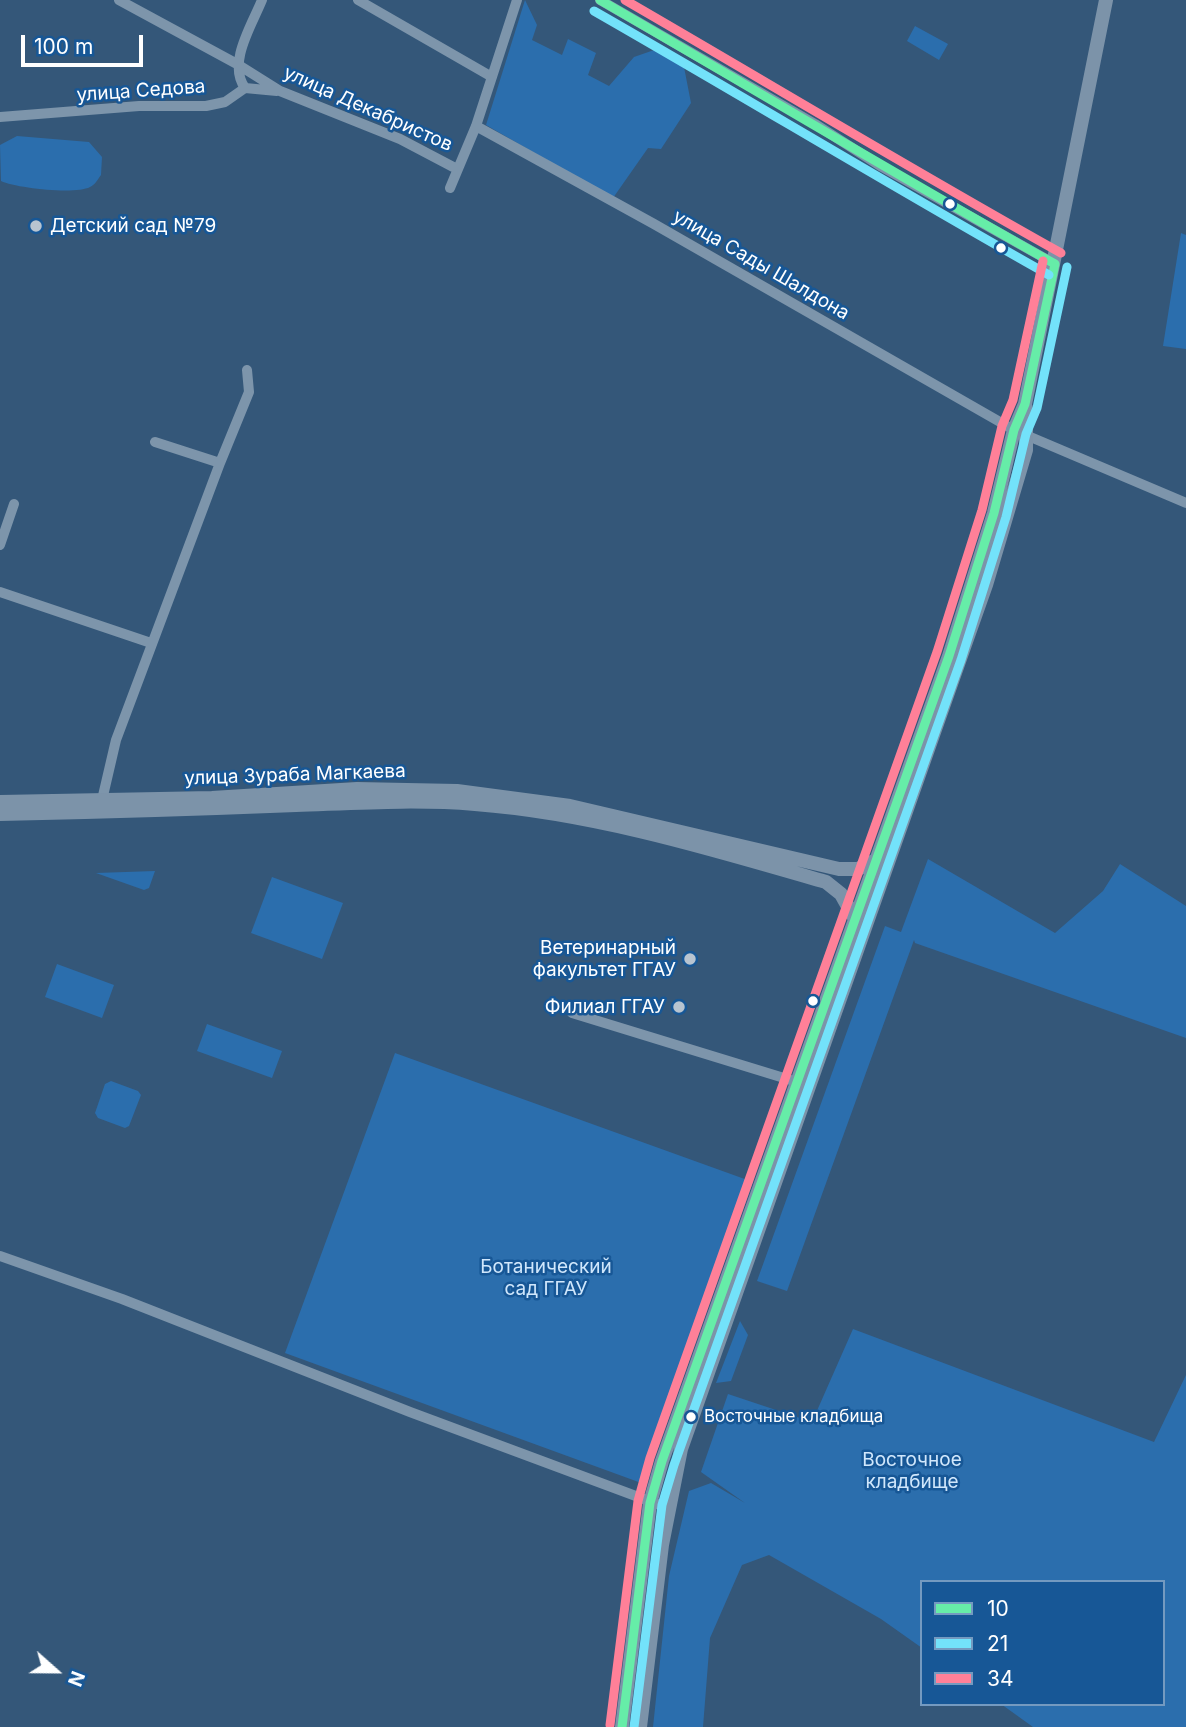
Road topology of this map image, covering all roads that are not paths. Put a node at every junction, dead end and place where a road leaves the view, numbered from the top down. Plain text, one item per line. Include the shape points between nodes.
1 (119, 0) edge
2 (262, 0) edge
3 (358, 0) edge
4 (517, 0) edge
5 (600, 0) edge
6 (1105, 0) edge
7 (613, 3) edge
8 (237, 64) junction
9 (492, 77) junction
10 (244, 88) junction
11 (280, 91) junction
12 (0, 117) edge
13 (476, 126) junction
14 (457, 169) junction
15 (450, 188) dead end
16 (1055, 264) junction
17 (247, 370) dead end
18 (1021, 433) junction
19 (155, 442) dead end
20 (220, 463) junction
21 (1186, 503) edge
22 (14, 504) dead end
23 (0, 545) edge
24 (0, 592) edge
25 (151, 643) junction
26 (357, 795) junction
27 (102, 800) junction
28 (0, 802) edge
29 (0, 814) edge
30 (876, 860) junction
31 (839, 869) junction
32 (882, 883) junction
33 (832, 884) junction
34 (865, 893) junction
35 (871, 915) junction
36 (855, 919) junction
37 (572, 1013) dead end
38 (797, 1082) junction
39 (0, 1256) edge
40 (650, 1503) junction
41 (668, 1508) junction
42 (622, 1727) edge
43 (640, 1727) edge

1 - 8 street, улица Декабристов
2 - 8 street
3 - 9 street
4 - 9 street
5 - 7 street
6 - 16 main road
7 - 16 street via 882,167
8 - 10 street via 238,80
8 - 11 street, улица Декабристов
9 - 13 street
10 - 11 street
10 - 12 street, улица Седова via 225,102 206,106 139,106
11 - 14 street, улица Декабристов via 400,139
13 - 14 street
13 - 18 street, улица Сады Шалдона
14 - 15 street
16 - 18 main road
17 - 20 street via 249,392
18 - 21 street, улица Сады Шалдона
18 - 30 main road
18 - 32 main road via 986,585
19 - 20 street
20 - 25 street
22 - 23 street
24 - 25 street
25 - 27 street via 116,740
26 - 27 main road, улица Зураба Магкаева
26 - 29 main road, улица Зураба Магкаева via 56,815
26 - 31 main road, улица Зураба Магкаева via 457,791 570,806
26 - 33 main road, улица Зураба Магкаева via 582,819
27 - 28 main road, улица Зураба Магкаева
30 - 31 main road, улица Зураба Магкаева via 858,869
30 - 34 main road
31 - 34 main road
32 - 34 main road
32 - 35 main road
33 - 34 main road, улица Зураба Магкаева
33 - 36 main road via 850,905
34 - 35 main road
34 - 36 main road
35 - 41 main road via 681,1449
36 - 38 main road
37 - 38 street
38 - 40 main road
39 - 40 street
40 - 41 street
40 - 42 main road
41 - 43 main road

